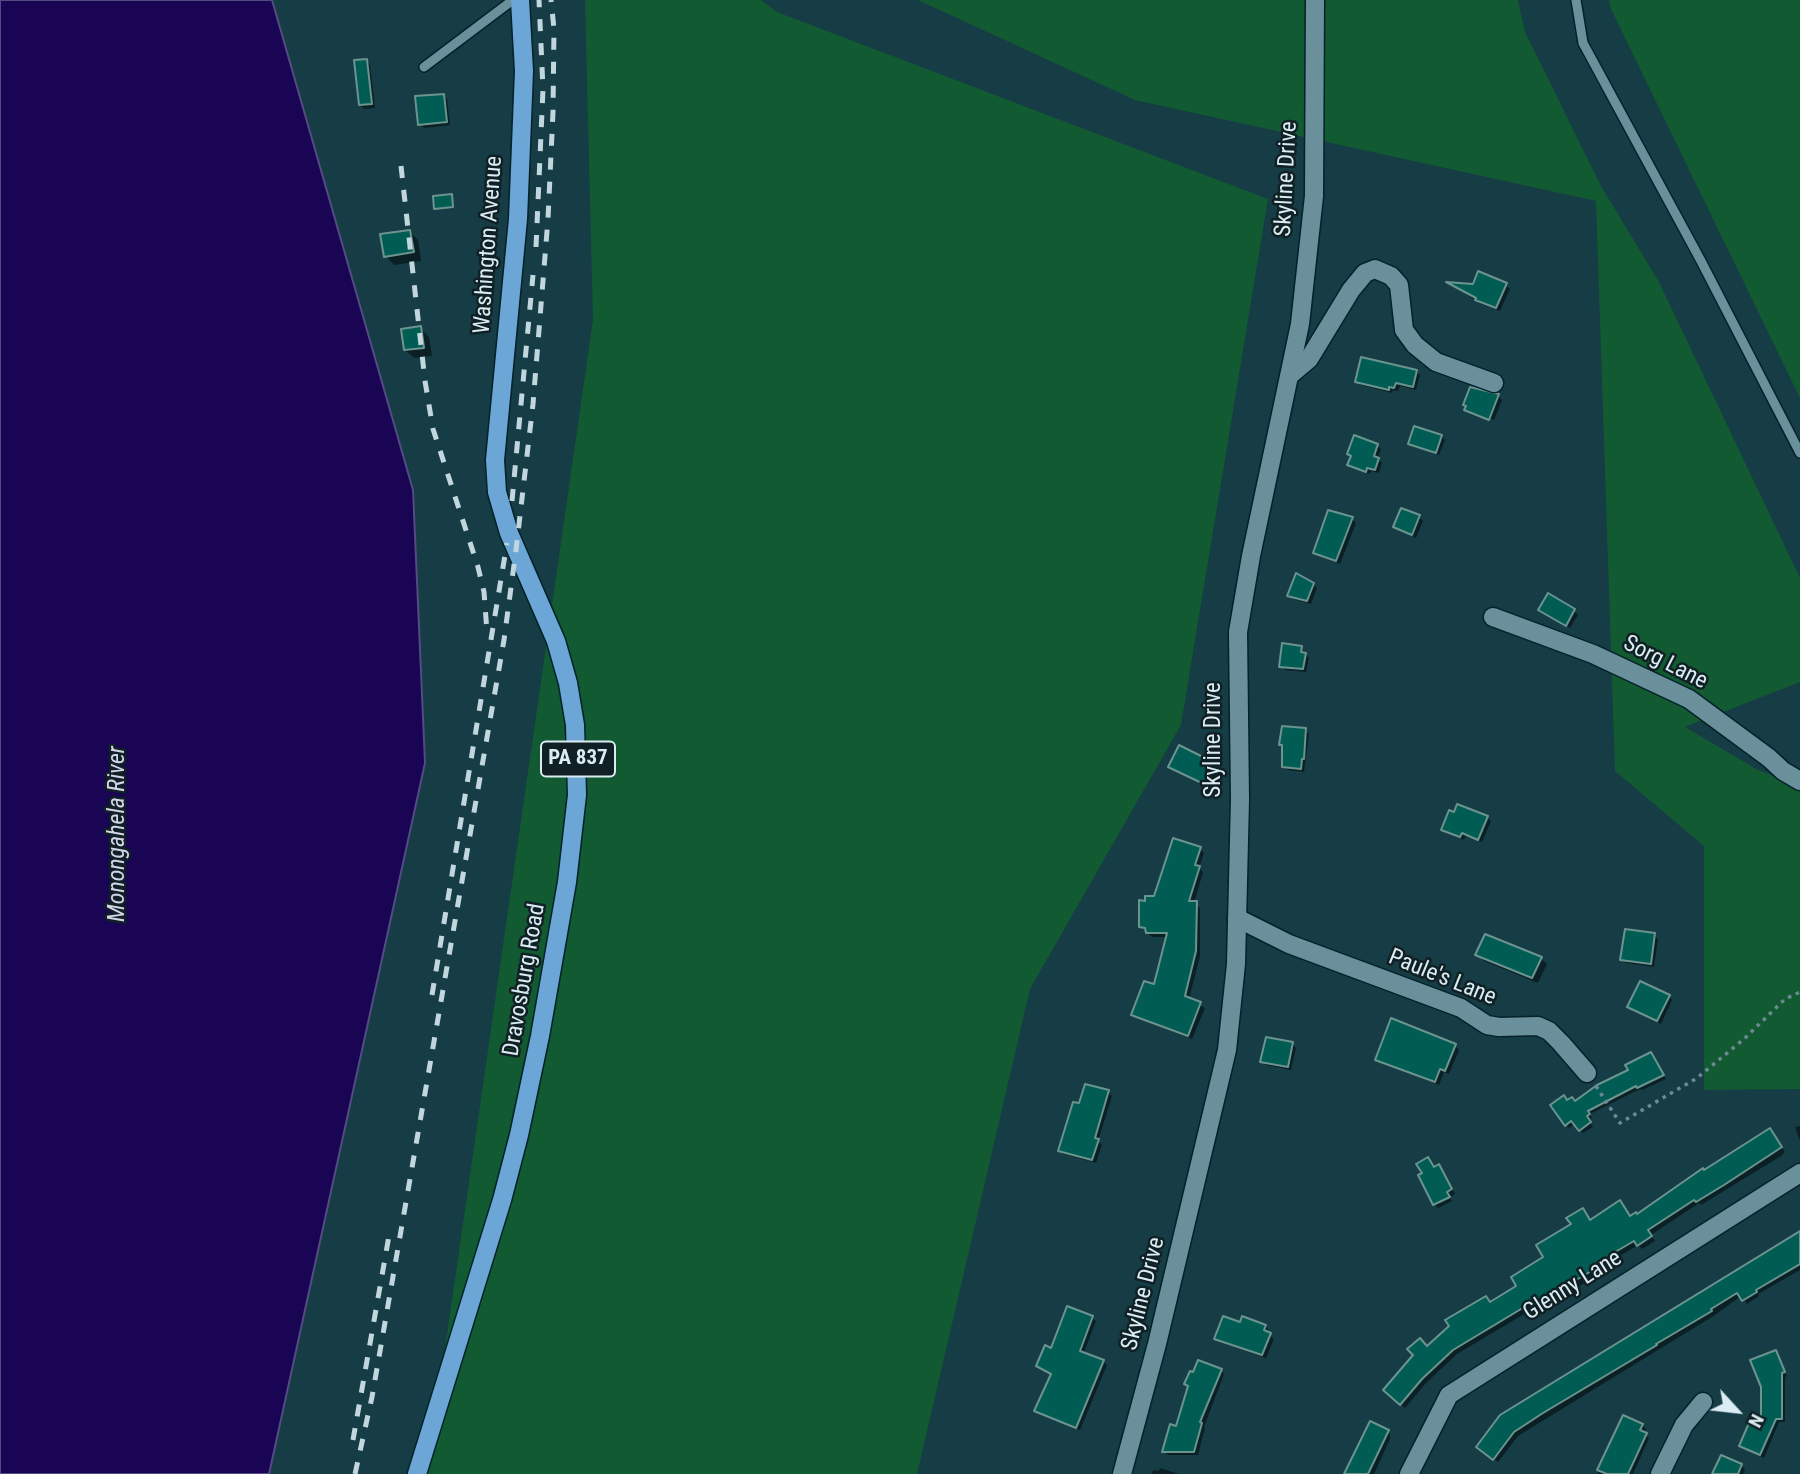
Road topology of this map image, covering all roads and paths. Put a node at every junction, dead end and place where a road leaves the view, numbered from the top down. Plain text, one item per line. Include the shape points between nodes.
1 (513, 0) edge
2 (520, 0) edge
3 (1315, 0) edge
4 (1576, 0) edge
5 (424, 67) dead end
6 (1290, 375) junction
7 (1494, 383) dead end
8 (1800, 453) edge
9 (497, 492) joint
10 (1493, 617) dead end
11 (1800, 781) edge
12 (1237, 918) junction
13 (1800, 992) edge
14 (1587, 1073) joint
15 (1800, 1173) edge
16 (1703, 1402) dead end
17 (417, 1474) edge
18 (1122, 1474) edge
19 (1409, 1474) edge
20 (1660, 1474) edge

1 - 5 lane
2 - 9 main road, Washington Avenue / PA 837 via 524,71 518,219 495,460
3 - 6 street, Skyline Drive via 1314,196
4 - 8 lane via 1583,43
6 - 7 street via 1309,359 1350,290 1375,270 1399,285 1404,330 1415,345 1436,362
6 - 12 street, Skyline Drive via 1238,632
9 - 17 main road, Dravosburg Road / PA 837 via 568,683 578,760 575,818 540,1037 519,1135
10 - 11 street, Sorg Lane via 1594,654 1689,699
12 - 14 street, Paule's Lane via 1289,944 1461,1008 1487,1025 1538,1026 1549,1031
12 - 18 street, Skyline Drive via 1227,1050
13 - 14 path via 1785,999 1697,1078 1620,1123
15 - 19 street, Glenny Lane via 1449,1395
16 - 20 street via 1684,1424

